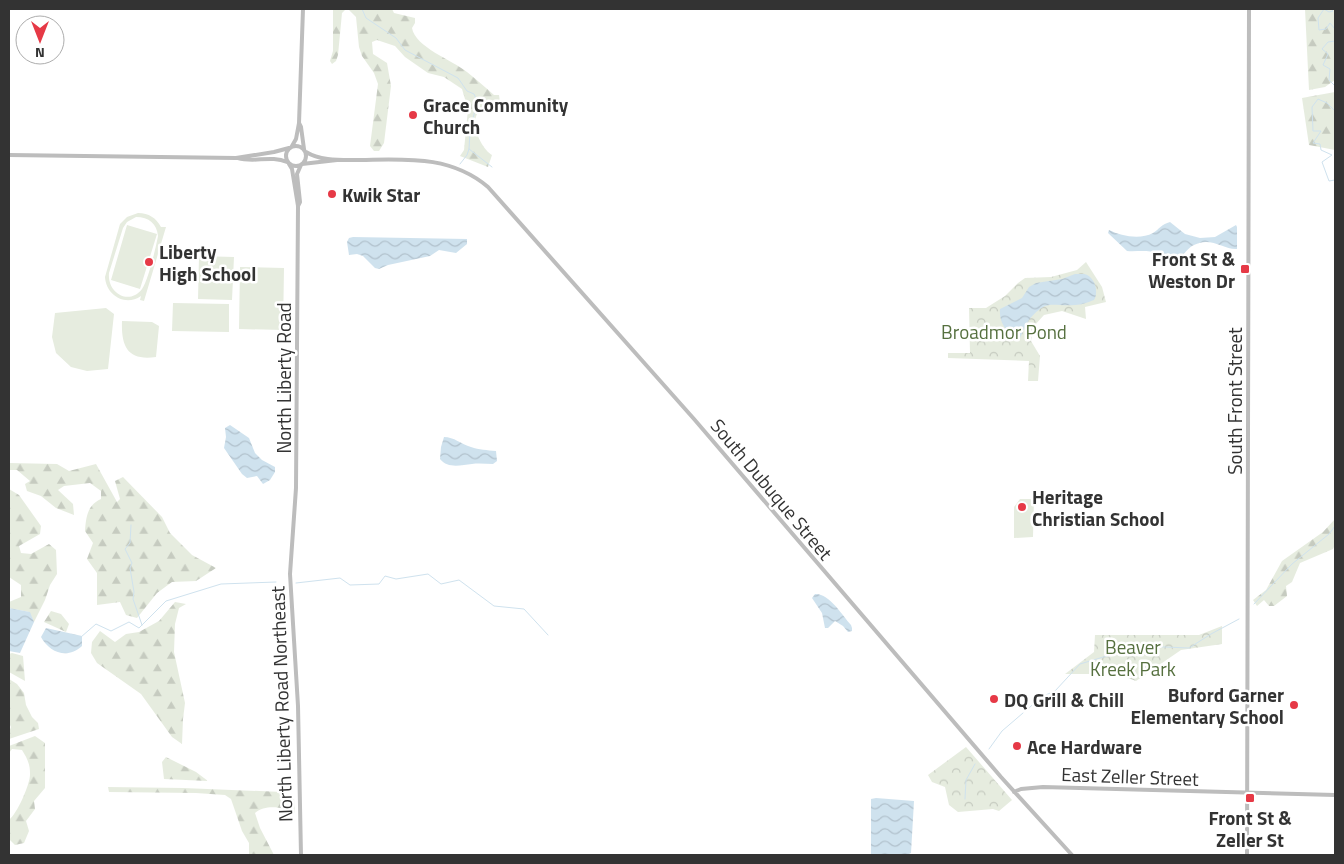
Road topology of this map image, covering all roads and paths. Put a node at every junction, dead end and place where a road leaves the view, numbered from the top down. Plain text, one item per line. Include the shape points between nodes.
1 (303, 9) edge
2 (1249, 9) edge
3 (298, 123) junction
4 (290, 147) junction
5 (305, 150) junction
6 (9, 155) edge
7 (236, 158) junction
8 (339, 160) junction
9 (288, 163) junction
10 (301, 165) junction
11 (298, 206) junction
12 (291, 551) joint
13 (1014, 792) junction
14 (1247, 793) junction
15 (1335, 795) edge
16 (301, 855) edge
17 (1072, 855) edge
18 (1247, 855) edge

1 - 3 street
2 - 14 street, South Front Street
3 - 4 street via 296,139
3 - 5 street
4 - 5 street via 298,146
4 - 7 street
4 - 9 street via 285,156
5 - 8 street via 318,158
5 - 10 street via 306,159
6 - 7 street
7 - 9 street via 278,158
8 - 10 street
8 - 13 street, South Dubuque Street via 448,164 478,178 488,187 694,419
9 - 10 street
9 - 11 street, North Liberty Road via 292,169
10 - 11 street, North Liberty Road via 297,174
11 - 12 street, North Liberty Road via 296,488
12 - 16 street, North Liberty Road Northeast
13 - 14 street, East Zeller Street via 1043,787
13 - 17 street, South Dubuque Street
14 - 15 street, East Zeller Street
14 - 18 street, South Front Street

